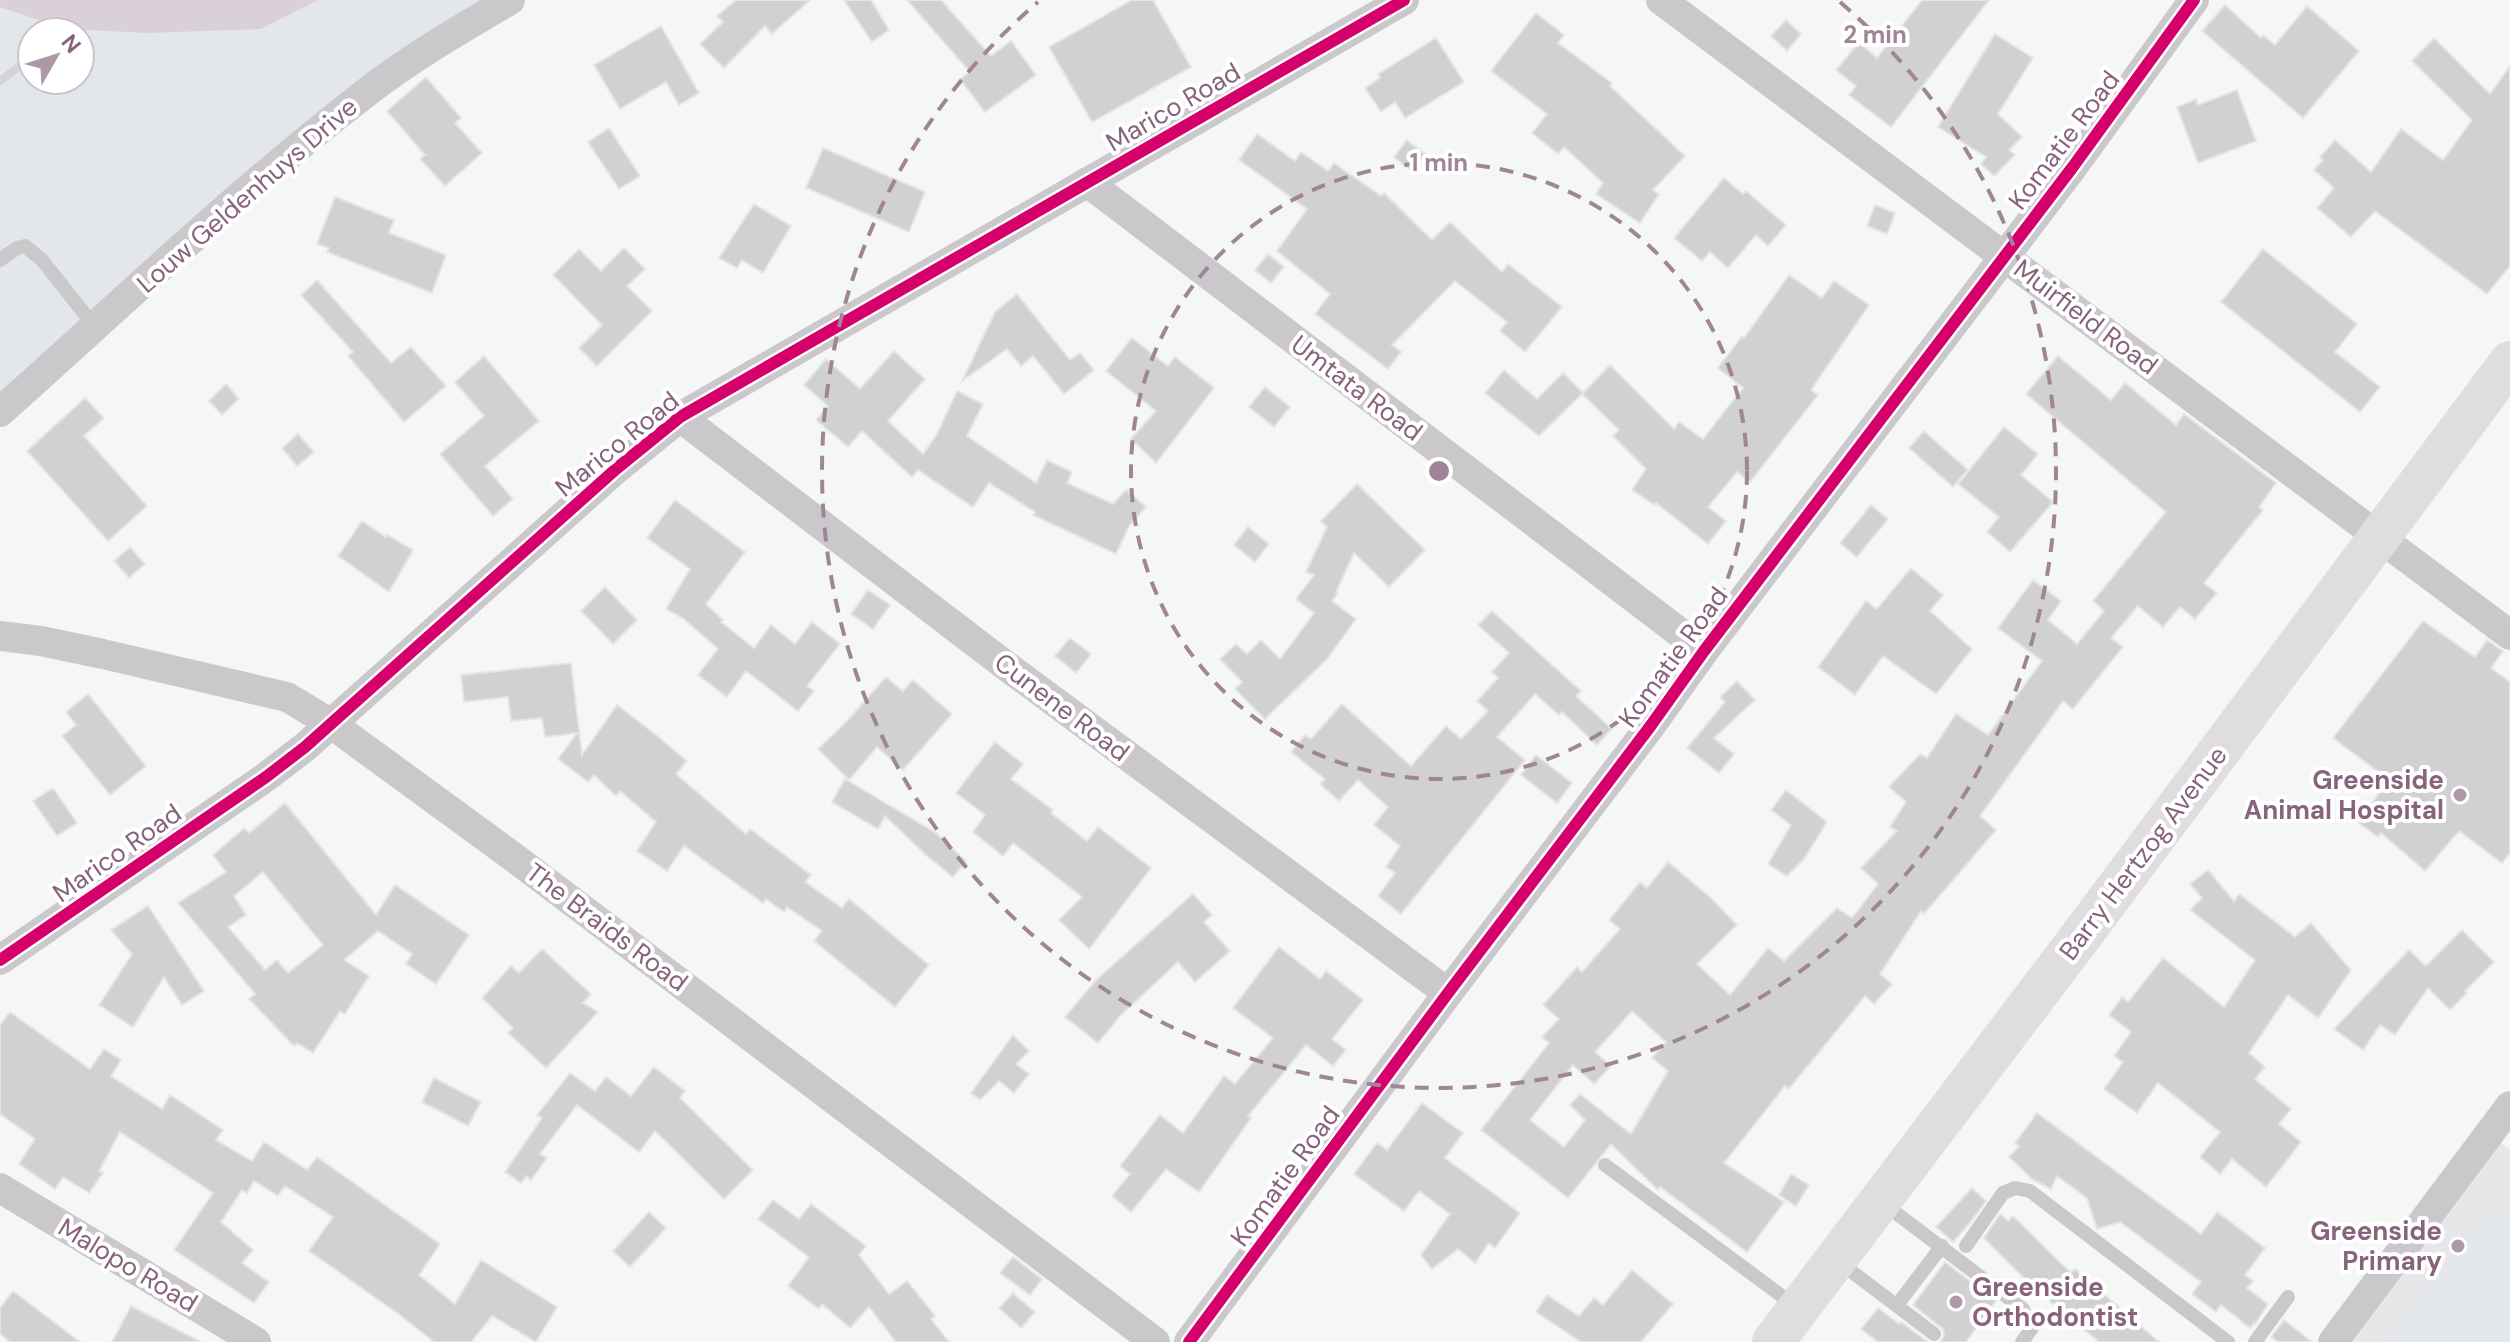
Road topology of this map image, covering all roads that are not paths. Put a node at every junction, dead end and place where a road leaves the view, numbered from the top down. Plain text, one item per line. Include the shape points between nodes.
1 (510, 0) edge
2 (1404, 0) edge
3 (1661, 0) edge
4 (2194, 0) edge
5 (1087, 182) junction
6 (2005, 257) junction
7 (0, 260) edge
8 (95, 327) junction
9 (2510, 362) edge
10 (0, 412) edge
11 (680, 417) junction
12 (2379, 537) junction
13 (2510, 635) edge
14 (0, 636) edge
15 (1704, 651) junction
16 (330, 723) junction
17 (0, 960) edge
18 (1448, 993) junction
19 (2510, 1106) edge
20 (2500, 1142) edge
21 (1605, 1165) dead end
22 (0, 1188) edge
23 (1880, 1201) junction
24 (1942, 1246) junction
25 (1966, 1246) dead end
26 (1836, 1259) junction
27 (2288, 1297) dead end
28 (1897, 1305) junction
29 (1798, 1308) junction
30 (1934, 1334) dead end
31 (256, 1342) edge
32 (1155, 1342) edge
33 (1189, 1342) edge
34 (1773, 1342) edge
35 (2022, 1342) edge
36 (2228, 1342) edge
37 (2255, 1342) edge
38 (2333, 1342) edge

1 - 8 street, Louw Geldenhuys Drive via 368,91
2 - 5 street, Marico Road
3 - 6 street, Muirfield Road
4 - 6 street, Komatie Road
5 - 11 street, Marico Road
5 - 15 street, Umtata Road
6 - 12 street, Muirfield Road
6 - 15 street, Komatie Road
7 - 8 lane via 25,246
8 - 10 street, Louw Geldenhuys Drive
9 - 12 main road, Barry Hertzog Avenue
11 - 16 street, Marico Road via 635,451
11 - 18 street, Cunene Road
12 - 13 street, Muirfield Road
12 - 23 main road, Barry Hertzog Avenue
14 - 16 street, The Braids Road via 274,692
15 - 18 street, Komatie Road
16 - 17 street, Marico Road via 266,777
16 - 32 street, The Braids Road
18 - 33 street, Komatie Road
19 - 20 street
20 - 38 street
21 - 29 lane
22 - 31 street, Malopo Road
23 - 24 lane
23 - 26 main road, Barry Hertzog Avenue
24 - 28 lane
24 - 35 lane via 2023,1309 2032,1328
25 - 36 lane via 2003,1193 2015,1188 2030,1191
26 - 28 lane
26 - 29 main road, Barry Hertzog Avenue
27 - 37 lane
28 - 30 lane
29 - 34 main road, Barry Hertzog Avenue

